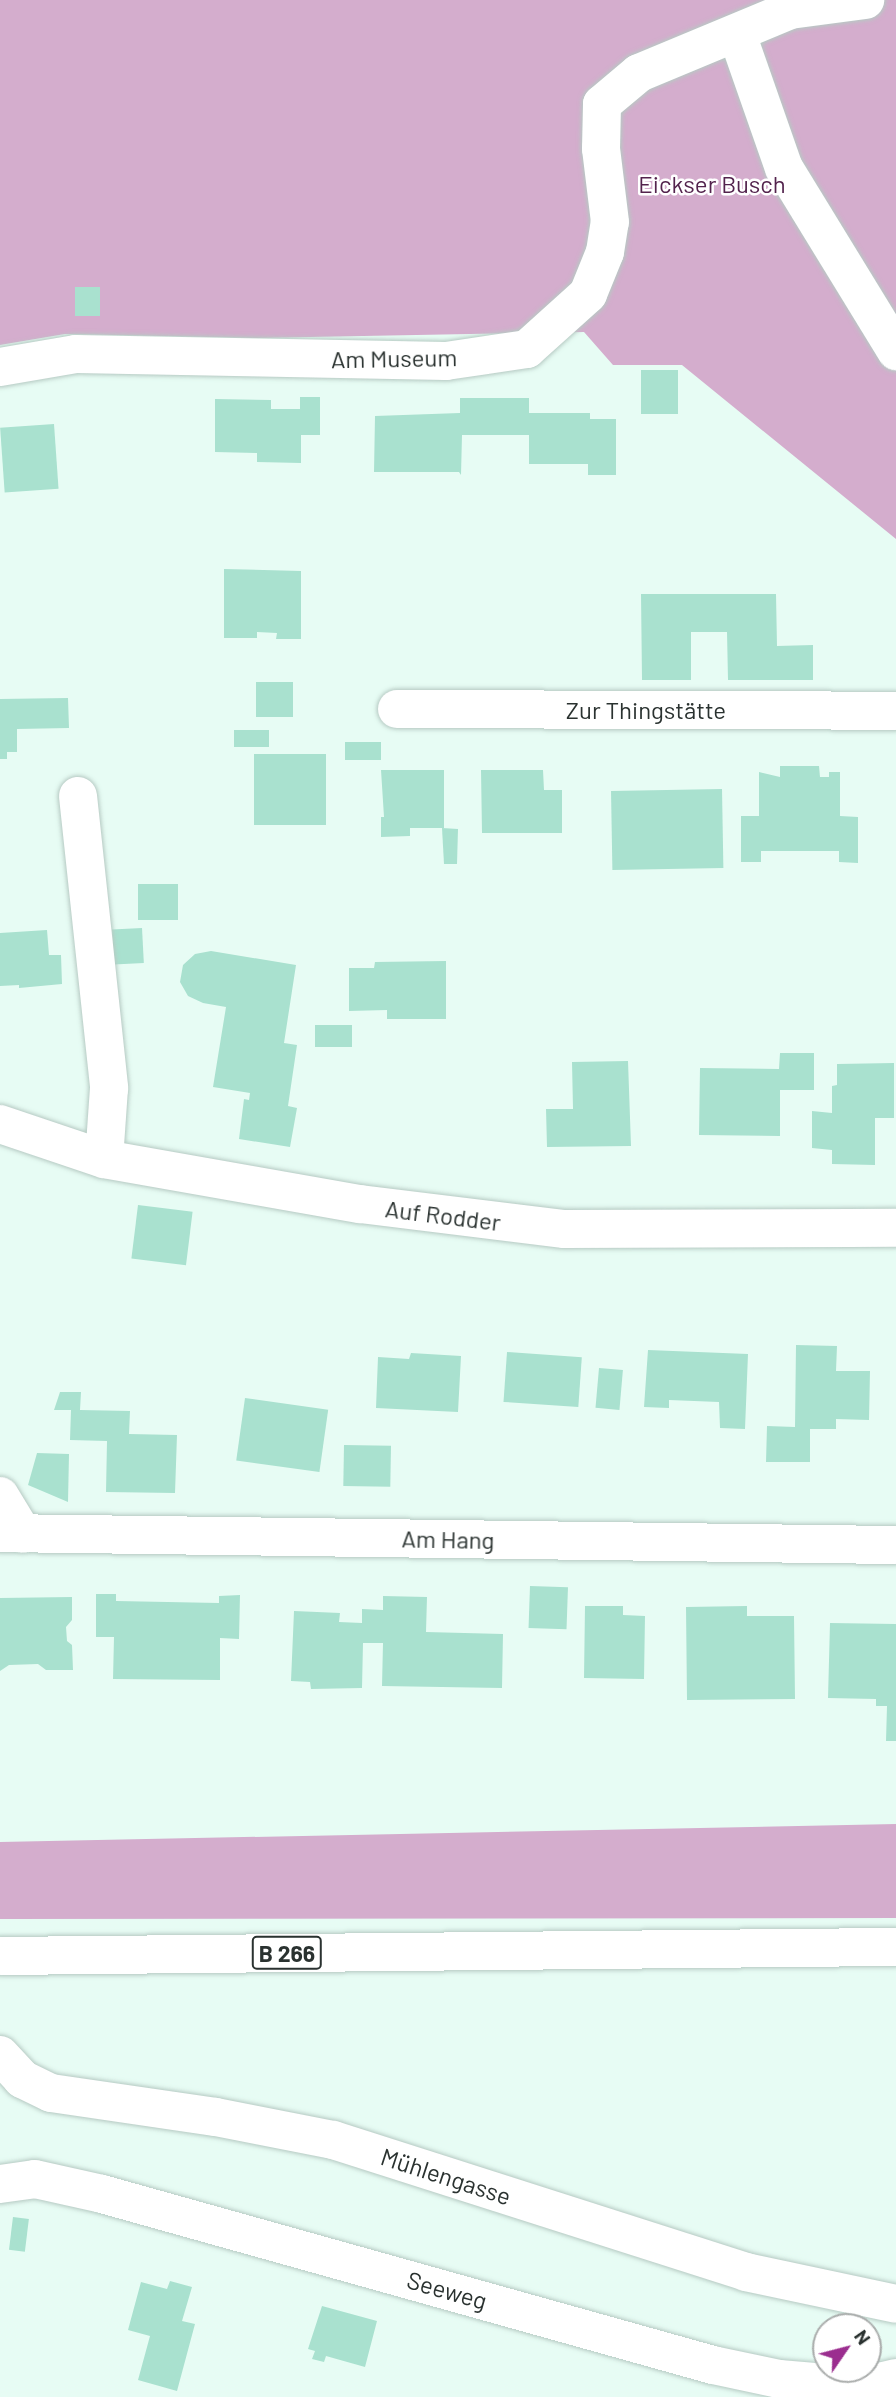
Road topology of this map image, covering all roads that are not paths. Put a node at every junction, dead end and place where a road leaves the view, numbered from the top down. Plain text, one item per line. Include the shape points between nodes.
1 (865, 0) edge
2 (737, 34) junction
3 (896, 351) edge
4 (0, 367) edge
5 (397, 709) dead end
6 (896, 711) edge
7 (78, 796) dead end
8 (0, 1124) edge
9 (104, 1160) junction
10 (896, 1228) edge
11 (0, 1496) edge
12 (12, 1533) edge
13 (896, 1545) edge
14 (896, 1947) edge
15 (0, 1956) edge
16 (0, 2055) edge
17 (0, 2184) edge
18 (896, 2304) edge
19 (896, 2378) edge

1 - 2 street via 790,10
2 - 3 street via 784,168
2 - 4 street, Am Museum via 639,74 602,104 601,149 610,222 605,252 588,294 527,349 446,361 76,354
5 - 6 street, Zur Thingstätte
7 - 9 street via 109,1087
8 - 9 street, Auf Rodder
9 - 10 street, Auf Rodder via 360,1205 564,1229
11 - 12 street
12 - 13 street, Am Hang
14 - 15 street, B 266
16 - 18 street, Mühlengasse via 22,2079 51,2093 333,2140 746,2272
17 - 19 street, Seeweg via 35,2179 102,2194 713,2365 779,2379 862,2386

